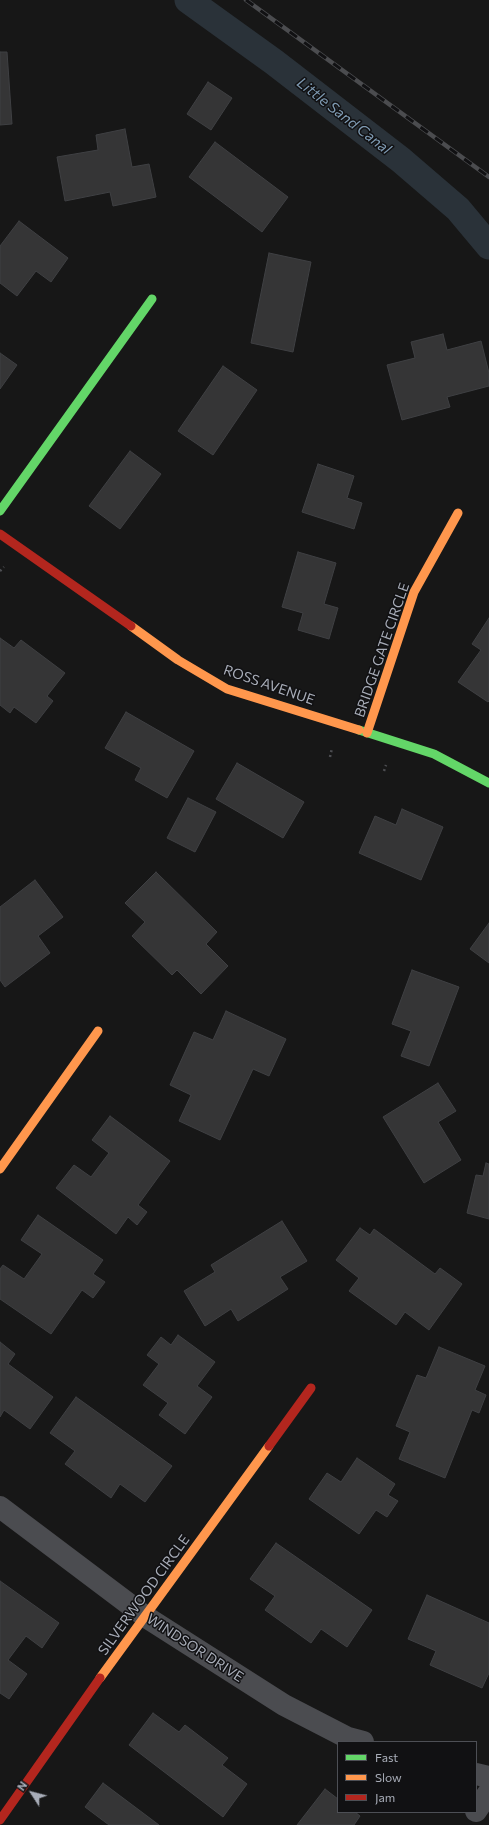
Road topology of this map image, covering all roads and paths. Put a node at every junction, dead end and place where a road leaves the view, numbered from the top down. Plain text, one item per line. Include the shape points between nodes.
1 (152, 299) dead end
2 (0, 510) edge
3 (458, 513) dead end
4 (0, 534) edge
5 (4, 566) dead end
6 (0, 571) edge
7 (367, 733) junction
8 (333, 746) dead end
9 (330, 757) dead end
10 (489, 783) edge
11 (98, 1031) dead end
12 (0, 1169) edge
13 (312, 1388) dead end
14 (0, 1507) edge
15 (146, 1617) junction
16 (359, 1741) edge
17 (477, 1774) edge
18 (489, 1777) edge
19 (489, 1792) edge
20 (477, 1810) edge
21 (475, 1813) edge
22 (0, 1820) edge
23 (466, 1825) edge

1 - 2 street
3 - 7 street, BRIDGE GATE CIRCLE via 414,592
4 - 7 street, ROSS AVENUE via 178,660 227,689
5 - 6 path
7 - 10 street, ROSS AVENUE via 434,754
8 - 9 path
11 - 12 street
13 - 15 street, SILVERWOOD CIRCLE
14 - 15 street, WINDSOR DRIVE
15 - 16 street, WINDSOR DRIVE via 284,1705 348,1738
15 - 22 street, SILVERWOOD CIRCLE
17 - 18 street
19 - 20 street
21 - 23 street

